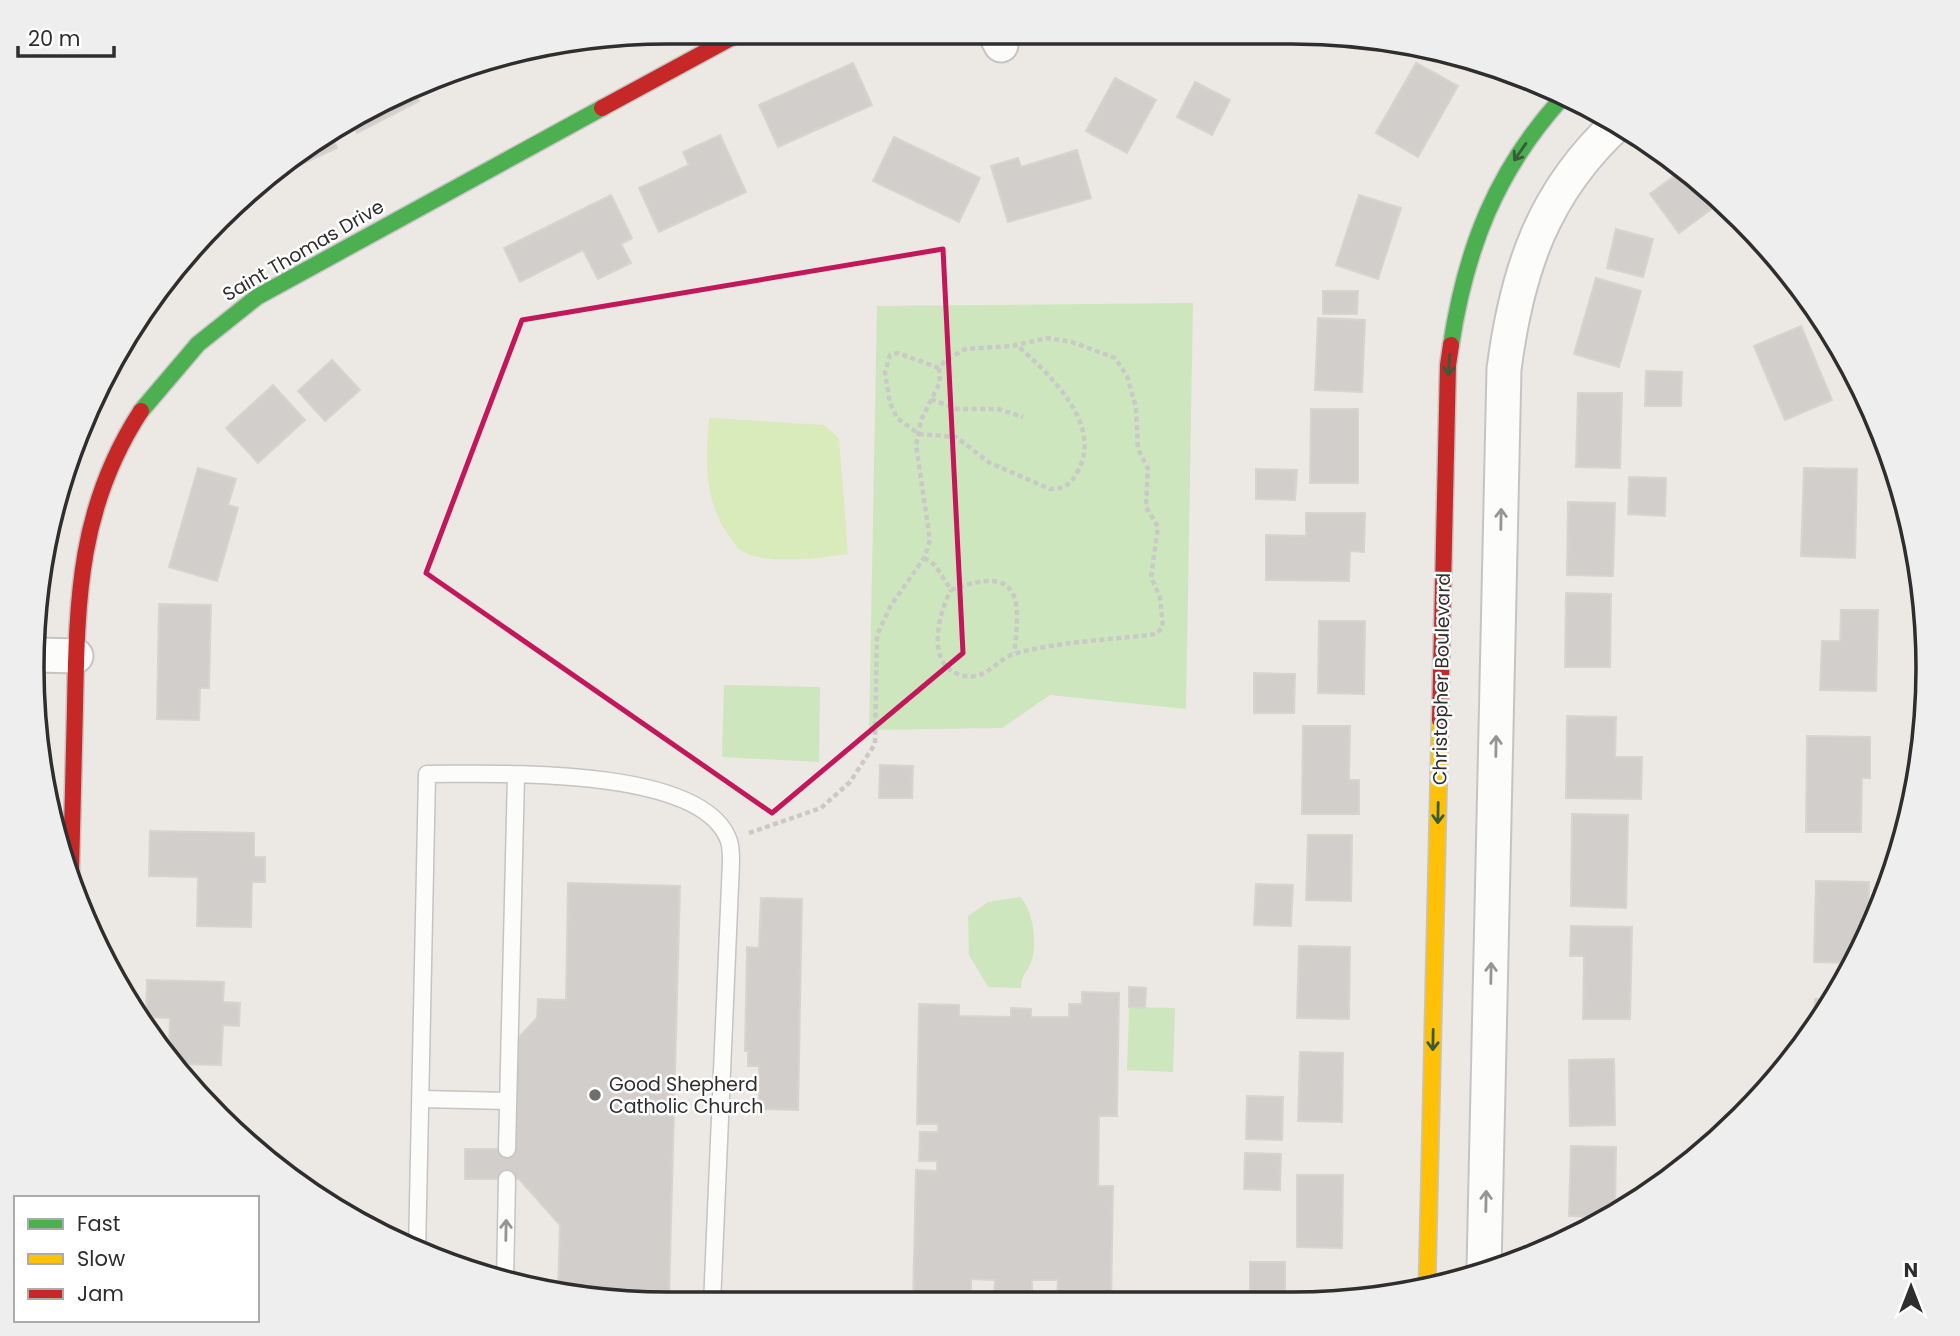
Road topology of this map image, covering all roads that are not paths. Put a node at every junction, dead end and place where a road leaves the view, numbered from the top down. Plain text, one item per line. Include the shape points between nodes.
1 (720, 44) edge
2 (1558, 104) edge
3 (1610, 131) edge
4 (44, 655) edge
5 (76, 656) junction
6 (516, 775) junction
7 (71, 851) edge
8 (422, 1099) junction
9 (508, 1101) junction
10 (508, 1149) dead end
11 (507, 1179) dead end
12 (417, 1240) edge
13 (1484, 1262) edge
14 (505, 1271) edge
15 (1427, 1277) edge
16 (713, 1292) edge

1 - 5 street, Saint Thomas Drive via 257,297 199,341 146,404 108,471 87,536 80,576
2 -> 15 street, Christopher Boulevard via 1519,151 1487,208 1467,257 1448,365
13 -> 3 street via 1504,369 1521,274 1548,211 1582,159
4 - 5 street
5 - 7 street, Saint Thomas Drive
6 - 8 lane via 427,774
6 - 9 lane
6 - 16 lane via 661,789 691,803 716,822 729,840 732,862
8 - 9 lane
8 - 12 lane
9 - 10 lane
14 -> 11 lane

